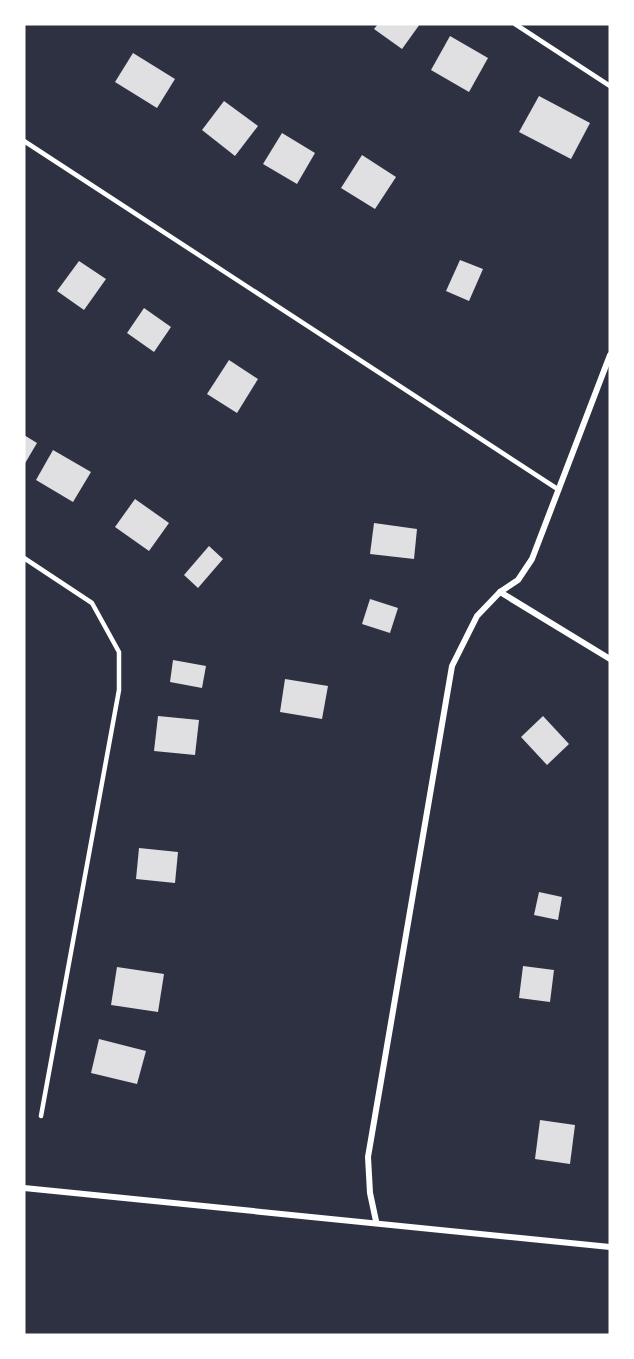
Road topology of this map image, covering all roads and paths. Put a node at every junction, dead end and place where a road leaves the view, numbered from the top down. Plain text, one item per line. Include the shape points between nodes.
1 (514, 24) edge
2 (610, 86) edge
3 (24, 141) edge
4 (610, 355) edge
5 (559, 490) junction
6 (24, 558) edge
7 (500, 592) junction
8 (610, 659) edge
9 (41, 1116) dead end
10 (24, 1188) edge
11 (376, 1221) junction
12 (610, 1247) edge

1 - 2 lane
3 - 5 lane
4 - 5 street
5 - 7 street via 532,559 518,580
6 - 9 lane via 92,603 119,652 119,690
7 - 8 street
7 - 11 street via 477,616 452,666 368,1157
10 - 11 street
11 - 12 street

